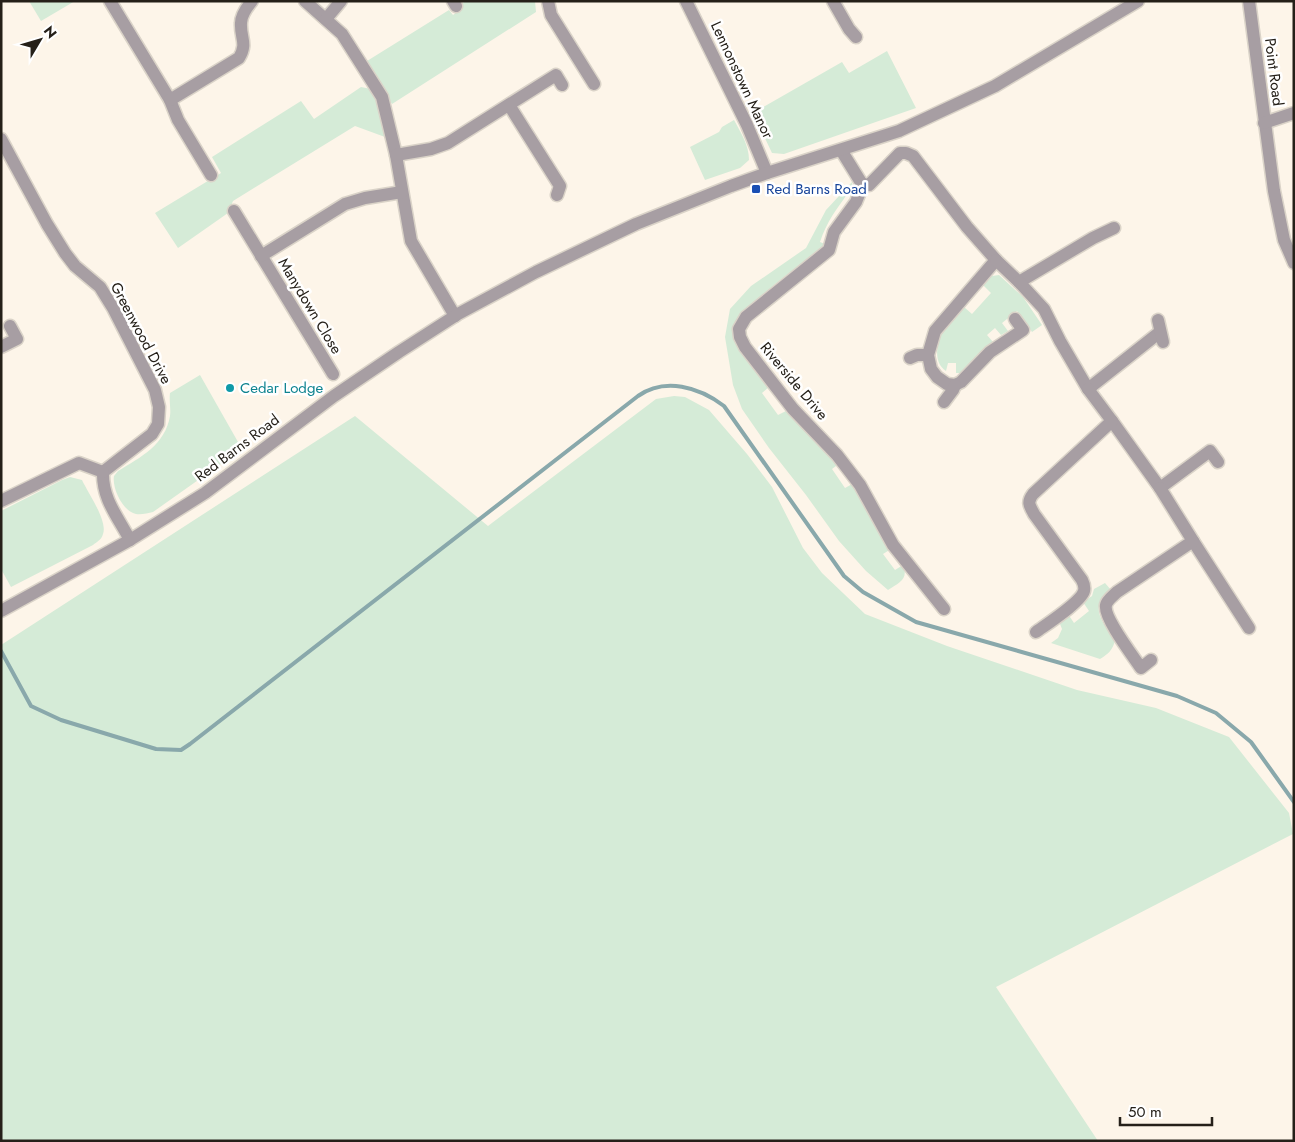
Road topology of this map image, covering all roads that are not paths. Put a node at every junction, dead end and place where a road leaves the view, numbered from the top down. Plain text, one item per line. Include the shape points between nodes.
1 (110, 1) edge
2 (252, 1) edge
3 (305, 1) edge
4 (342, 1) edge
5 (548, 1) edge
6 (686, 1) edge
7 (833, 1) edge
8 (1138, 1) edge
9 (1248, 1) edge
10 (326, 19) junction
11 (856, 37) dead end
12 (594, 84) dead end
13 (562, 85) dead end
14 (170, 100) junction
15 (509, 105) junction
16 (1294, 113) edge
17 (1264, 123) junction
18 (1, 139) edge
19 (841, 150) junction
20 (396, 155) junction
21 (767, 173) junction
22 (210, 174) dead end
23 (862, 184) junction
24 (402, 192) junction
25 (557, 195) dead end
26 (234, 211) dead end
27 (1114, 228) dead end
28 (260, 256) junction
29 (996, 260) junction
30 (1294, 263) edge
31 (1019, 282) junction
32 (455, 316) junction
33 (1015, 319) dead end
34 (10, 326) dead end
35 (1160, 331) dead end
36 (1, 347) edge
37 (928, 355) junction
38 (910, 358) dead end
39 (333, 374) dead end
40 (955, 385) junction
41 (1088, 389) junction
42 (944, 402) dead end
43 (1112, 421) junction
44 (1218, 462) dead end
45 (103, 472) junction
46 (1160, 488) junction
47 (1, 501) edge
48 (130, 540) junction
49 (1193, 541) junction
50 (944, 610) dead end
51 (1, 611) edge
52 (1250, 628) dead end
53 (1036, 632) dead end
54 (1151, 660) dead end

1 - 14 street
2 - 14 street via 241,22 244,50 240,58
3 - 10 street
4 - 10 street
5 - 12 street via 550,15
6 - 21 street, Lennonstown Manor
7 - 11 street
8 - 19 street, Red Barns Road via 995,86 899,130
9 - 17 street, Point Road
10 - 20 street via 342,34 382,97
13 - 15 street via 556,75
14 - 22 street
15 - 20 street via 448,143
15 - 25 street via 560,186
16 - 17 street
17 - 30 street, Point Road via 1284,240
18 - 45 street, Greenwood Drive via 65,253 100,287 113,308 155,390 158,424 152,434
19 - 21 street, Red Barns Road
19 - 23 street
20 - 24 street
21 - 32 street, Red Barns Road via 605,238
23 - 29 street via 869,185 900,152 906,152 913,156
23 - 50 street, Riverside Drive via 856,202 834,232 828,250 746,318 739,329 740,337 793,409 837,455 860,485 893,545
24 - 28 street, Manydown Close via 345,204
24 - 32 street via 411,241
26 - 28 street, Manydown Close
27 - 31 street
28 - 39 street, Manydown Close
29 - 31 street
29 - 37 street via 935,331
31 - 41 street via 1044,309
32 - 48 street, Red Barns Road via 334,396 205,493
33 - 40 street via 1022,330 990,352
34 - 36 street via 17,339
35 - 41 street
37 - 38 street
37 - 40 street via 936,377
40 - 42 street
41 - 43 street
43 - 46 street
43 - 53 street via 1029,500 1028,505 1085,587 1082,597
44 - 46 street via 1210,451
45 - 47 street via 79,463
45 - 48 street via 102,486
46 - 49 street
48 - 51 street, Red Barns Road
49 - 52 street
49 - 54 street via 1107,602 1106,613 1141,668

